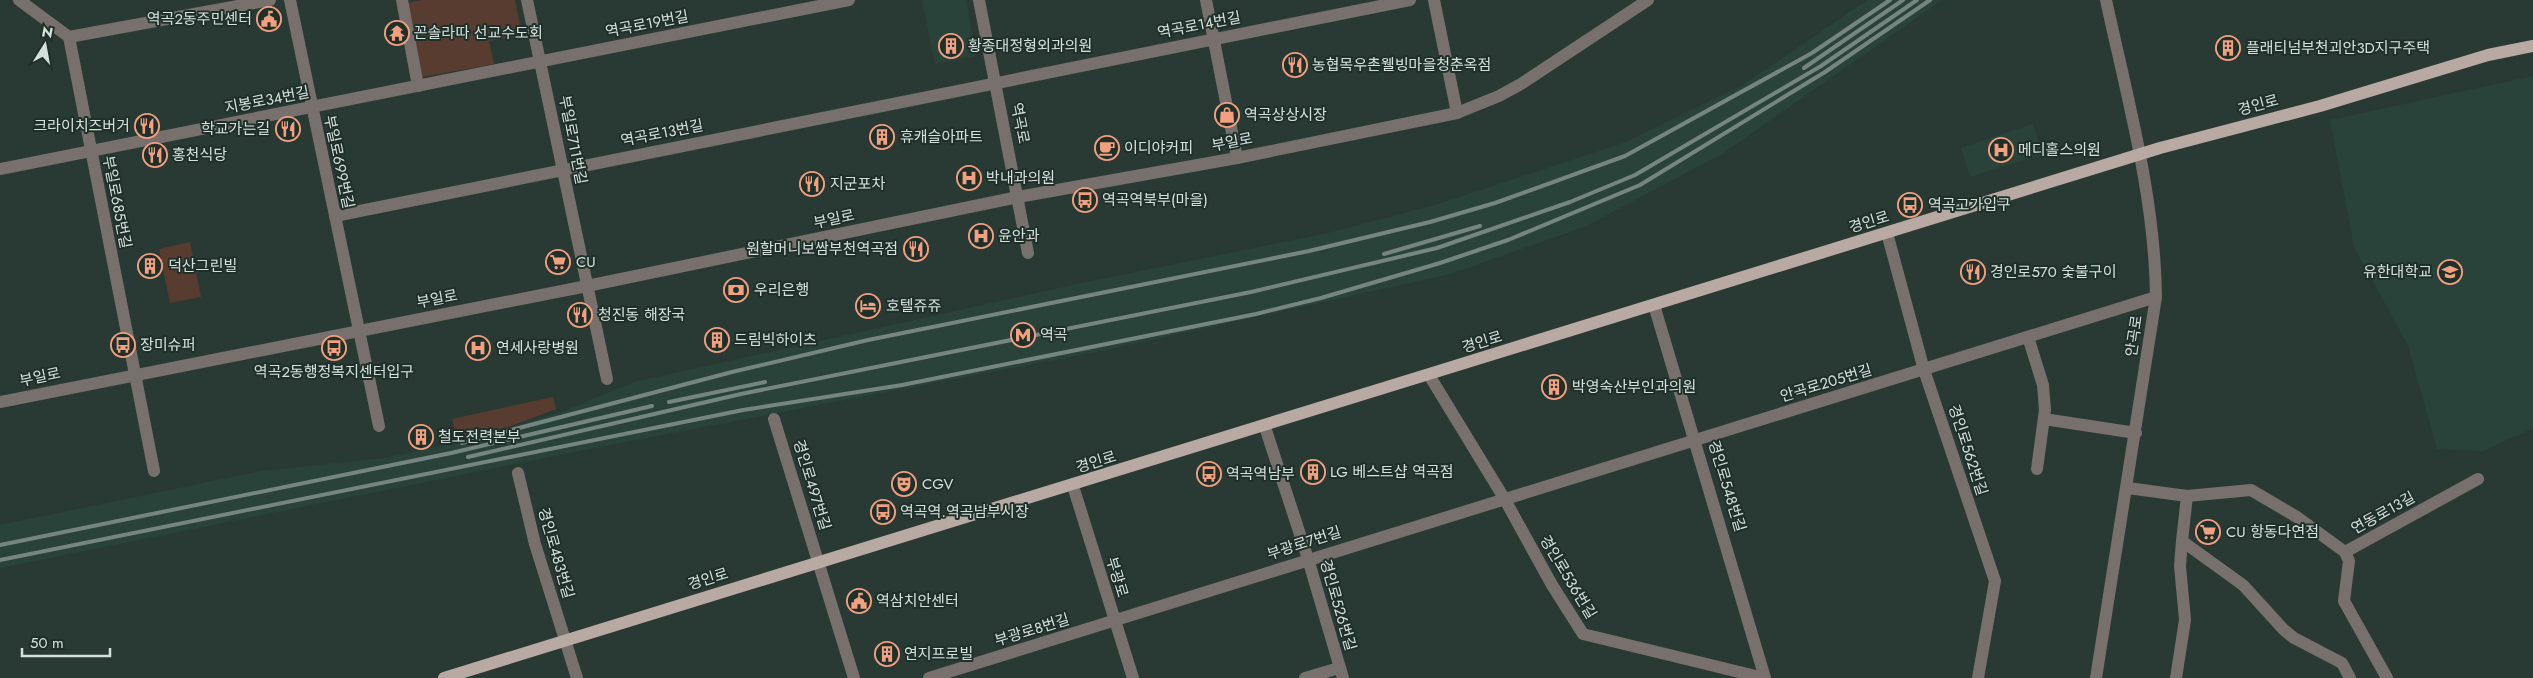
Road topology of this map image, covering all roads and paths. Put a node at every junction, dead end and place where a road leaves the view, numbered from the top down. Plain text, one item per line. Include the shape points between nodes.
1 (19, 0) edge
2 (270, 0) edge
3 (290, 0) edge
4 (402, 0) edge
5 (527, 0) edge
6 (848, 0) edge
7 (979, 0) edge
8 (1206, 0) edge
9 (1410, 0) edge
10 (1434, 0) edge
11 (1648, 0) edge
12 (2106, 0) edge
13 (69, 37) junction
14 (1214, 39) junction
15 (2533, 46) edge
16 (540, 62) junction
17 (995, 83) junction
18 (418, 86) junction
19 (311, 107) junction
20 (1457, 113) junction
21 (90, 151) junction
22 (2140, 154) junction
23 (1237, 158) junction
24 (0, 169) edge
25 (562, 170) junction
26 (1018, 197) junction
27 (335, 216) junction
28 (1887, 233) junction
29 (1028, 252) dead end
30 (587, 286) junction
31 (2156, 297) junction
32 (1654, 305) junction
33 (358, 331) junction
34 (2028, 337) junction
35 (1924, 370) junction
36 (135, 374) junction
37 (1429, 376) junction
38 (607, 379) dead end
39 (0, 402) edge
40 (774, 419) dead end
41 (2044, 419) junction
42 (379, 426) dead end
43 (1265, 427) junction
44 (2136, 433) junction
45 (1696, 441) junction
46 (2037, 469) dead end
47 (154, 471) dead end
48 (518, 473) dead end
49 (2478, 479) dead end
50 (1073, 486) junction
51 (2128, 488) junction
52 (2186, 496) junction
53 (1504, 498) junction
54 (2182, 542) junction
55 (2345, 552) junction
56 (1308, 559) junction
57 (819, 561) junction
58 (1115, 622) junction
59 (566, 641) junction
60 (1341, 673) edge
61 (444, 678) edge
62 (578, 678) edge
63 (854, 678) edge
64 (929, 678) edge
65 (1133, 678) edge
66 (1305, 678) edge
67 (1765, 678) edge
68 (1978, 678) edge
69 (2096, 678) edge
70 (2176, 678) edge
71 (2350, 678) edge
72 (2387, 678) edge

1 - 13 street
2 - 13 street
3 - 19 street, 부일로699번길
4 - 18 street
5 - 16 street, 부일로711번길
6 - 16 street, 역곡로19번길
7 - 17 street, 역곡로
8 - 14 street
9 - 14 street, 역곡로14번길
10 - 20 street
11 - 20 street, 부일로 via 1521,84
12 - 22 street, 안곡로
13 - 21 street, 부일로685번길
14 - 17 street, 역곡로14번길
14 - 23 street
15 - 22 main road, 경인로 via 2488,55 2320,106
16 - 18 street, 지봉로34번길
16 - 25 street, 부일로711번길
17 - 25 street, 역곡로13번길
17 - 26 street, 역곡로
18 - 19 street, 지봉로34번길
19 - 21 street, 지봉로34번길
19 - 27 street, 부일로699번길
20 - 23 street, 부일로
21 - 24 street, 지봉로34번길
21 - 36 street, 부일로685번길
22 - 28 main road, 경인로
22 - 31 street, 안곡로 via 2155,264
23 - 26 street, 부일로
25 - 27 street, 역곡로13번길
25 - 30 street, 부일로711번길
26 - 29 street, 역곡로
26 - 30 street, 부일로
27 - 33 street, 부일로699번길
28 - 32 main road, 경인로
28 - 35 street, 경인로562번길
30 - 33 street, 부일로
30 - 38 street, 부일로711번길
31 - 34 street, 안곡로205번길
31 - 44 street, 안곡로
32 - 37 main road, 경인로
32 - 45 street, 경인로548번길
33 - 36 street, 부일로
33 - 42 street, 부일로699번길
34 - 35 street, 안곡로205번길
34 - 41 street via 2043,385
35 - 45 street, 안곡로205번길
35 - 68 street, 경인로562번길 via 1994,581
36 - 39 street, 부일로
36 - 47 street, 부일로685번길
37 - 43 main road, 경인로
37 - 53 street, 경인로536번길
40 - 57 street, 경인로497번길
41 - 44 street
41 - 46 street
43 - 50 main road, 경인로
43 - 56 street, 경인로526번길
44 - 51 street, 안곡로
45 - 53 street, 안곡로205번길
45 - 67 street, 경인로548번길
48 - 59 street, 경인로483번길 via 535,544
49 - 55 street, 연동로13길
50 - 57 main road, 경인로
50 - 58 street, 부광로
51 - 52 street
51 - 69 street, 안곡로
52 - 54 street
52 - 55 street via 2251,490 2297,517
53 - 56 street, 부광로7번길
53 - 67 street, 경인로536번길 via 1583,634
54 - 70 street via 2180,566 2185,620
54 - 71 street via 2242,585 2289,634 2342,663
55 - 72 street, 연동로13길 via 2349,561 2344,601
56 - 58 street, 부광로7번길
56 - 60 street, 경인로526번길
57 - 59 main road, 경인로
57 - 63 street, 경인로497번길
58 - 64 street, 부광로8번길
58 - 65 street, 부광로
59 - 61 main road, 경인로
59 - 62 street, 경인로483번길
60 - 66 street

